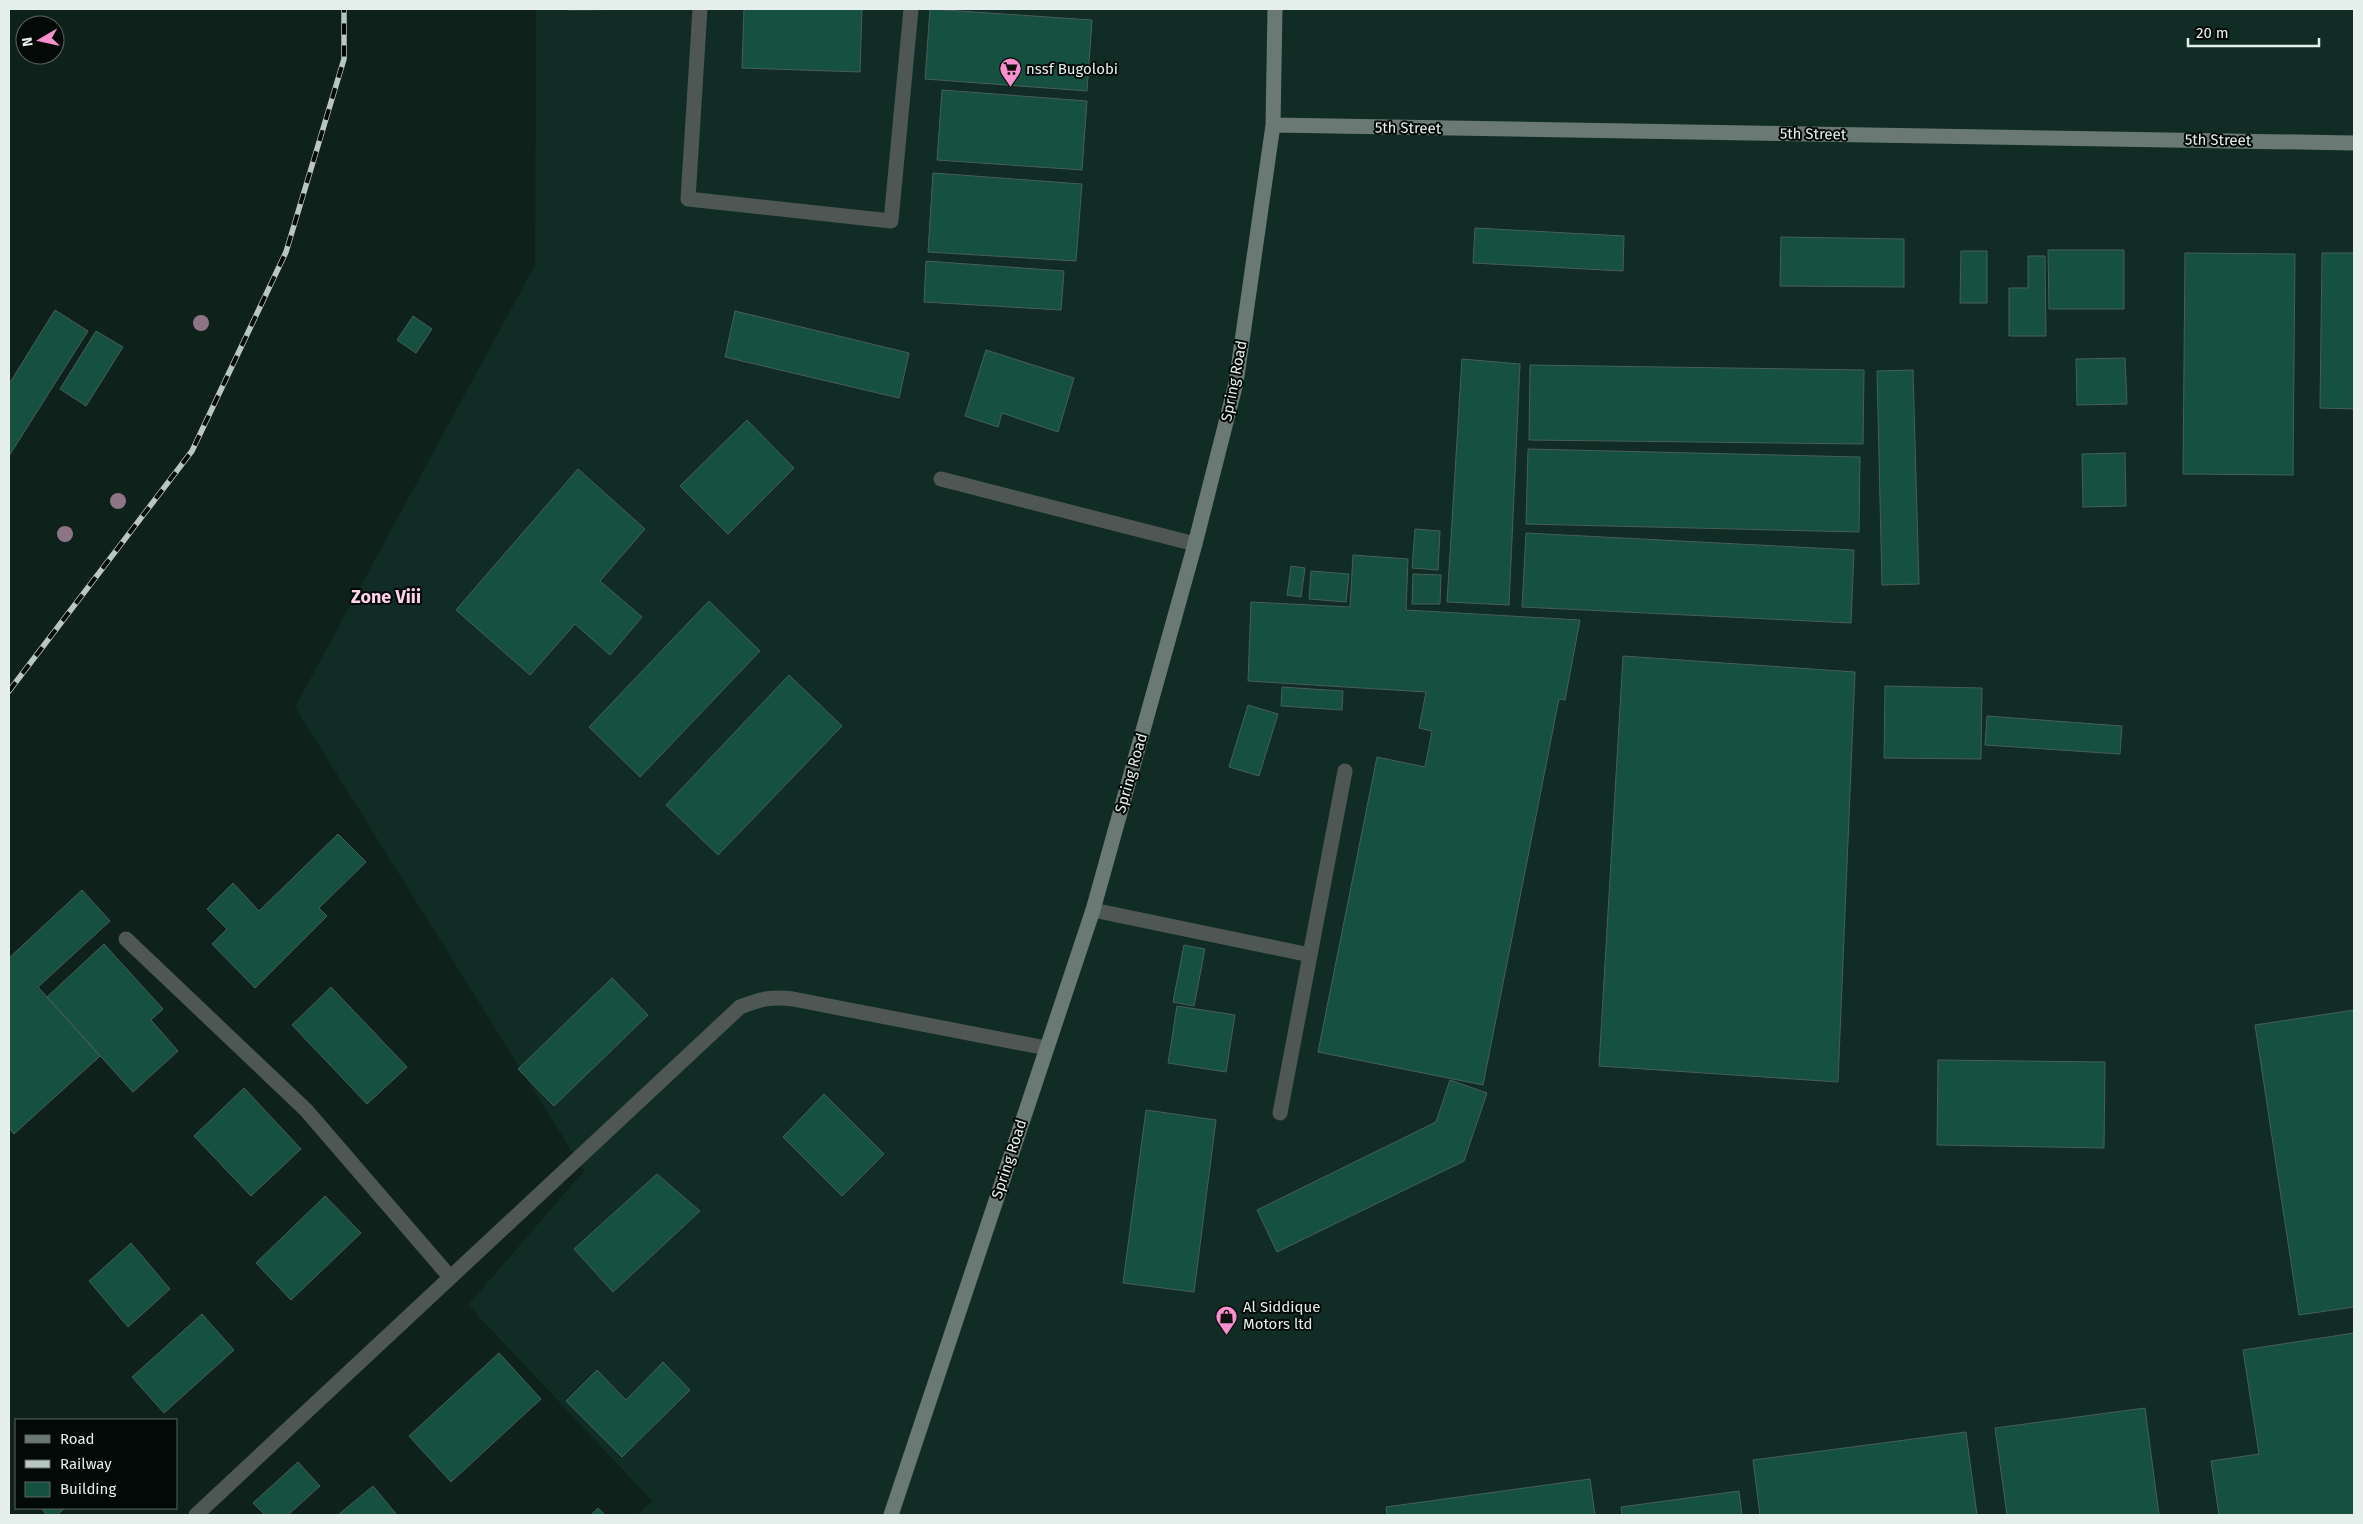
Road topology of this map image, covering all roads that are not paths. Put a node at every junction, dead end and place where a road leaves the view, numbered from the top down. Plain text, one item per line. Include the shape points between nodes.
1 (700, 9) edge
2 (911, 9) edge
3 (1275, 9) edge
4 (1273, 125) junction
5 (2354, 142) edge
6 (941, 479) dead end
7 (1195, 544) junction
8 (1345, 771) dead end
9 (1093, 910) junction
10 (126, 939) dead end
11 (1310, 955) junction
12 (1046, 1048) junction
13 (1280, 1113) dead end
14 (450, 1277) junction
15 (196, 1515) edge
16 (891, 1515) edge

1 - 2 street via 688,200 890,221
3 - 4 main road, Spring Road
4 - 5 main road, 5th Street
4 - 7 main road, Spring Road via 1236,383
6 - 7 street
7 - 9 main road, Spring Road
8 - 11 street
9 - 11 street
9 - 12 main road, Spring Road
10 - 14 street via 306,1110
11 - 13 street
12 - 14 street via 793,999 756,1000 740,1007
12 - 16 main road, Spring Road
14 - 15 street

